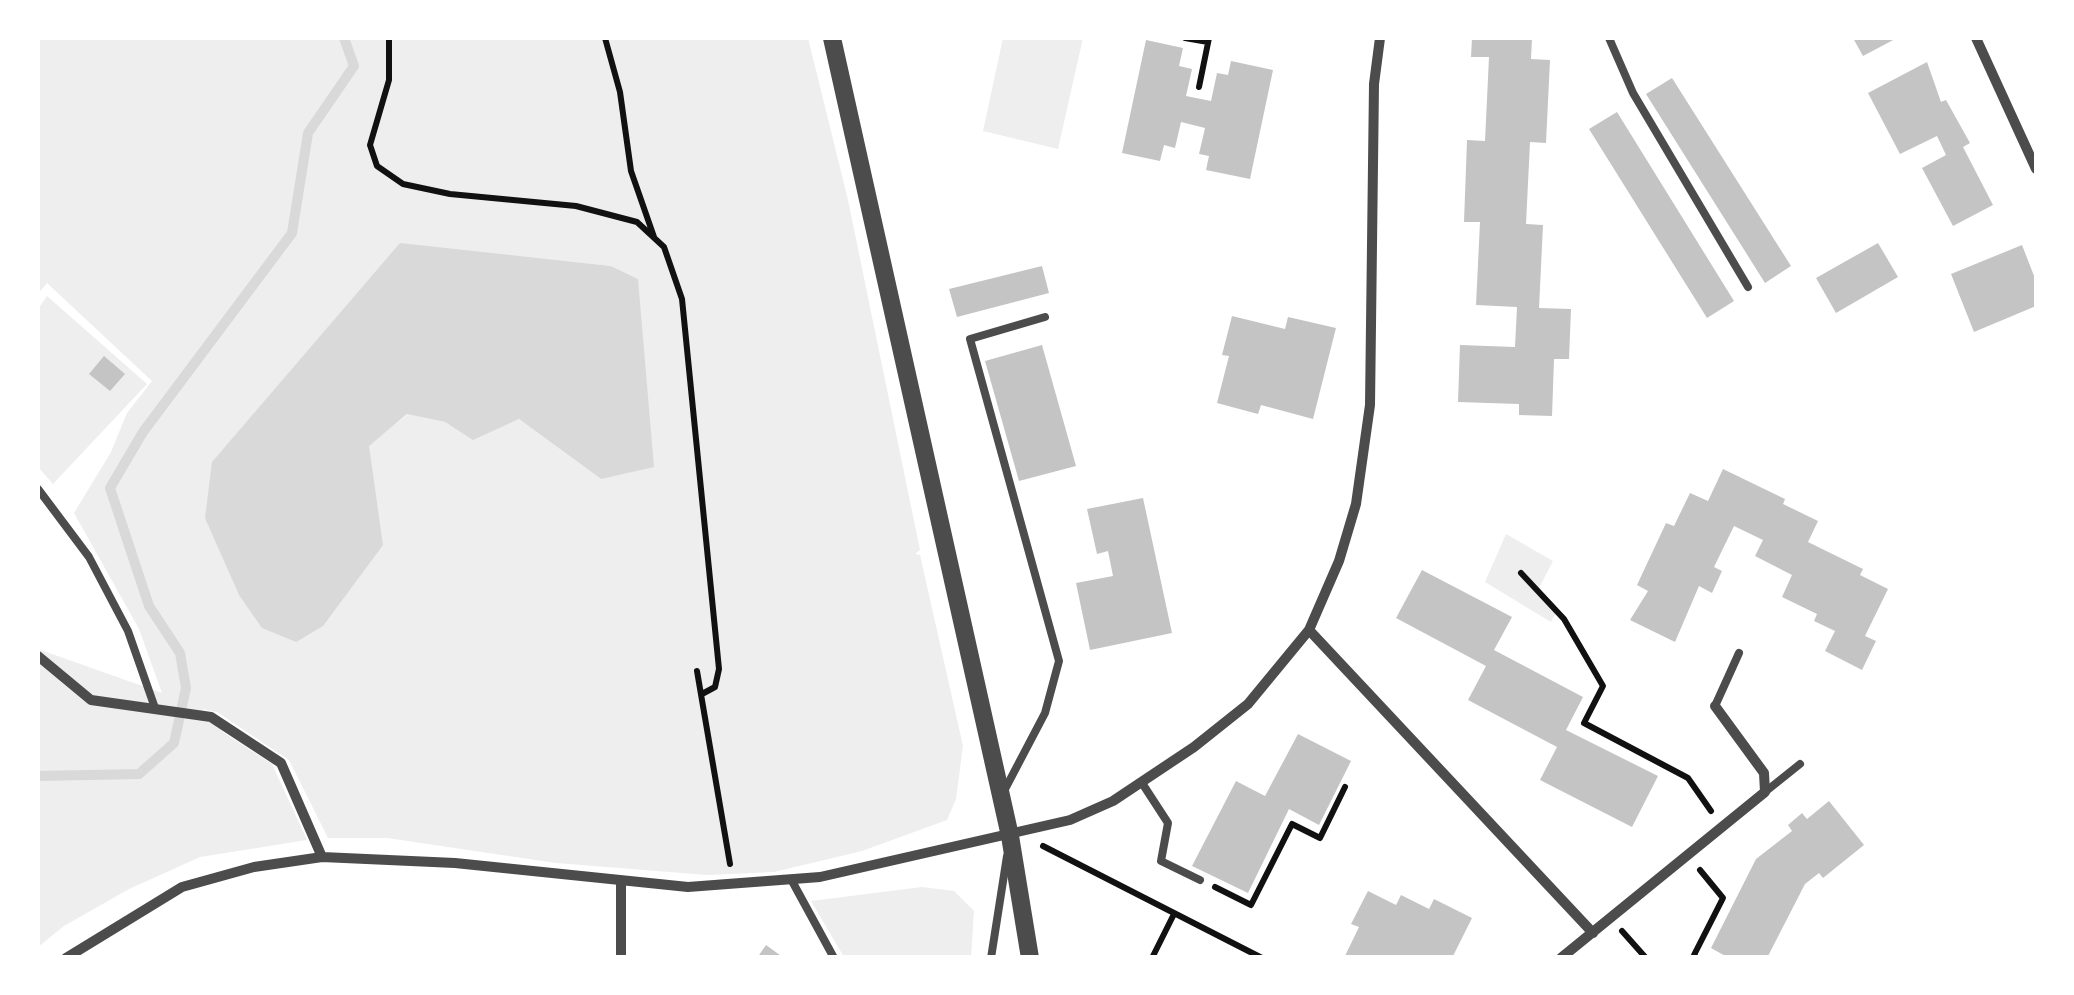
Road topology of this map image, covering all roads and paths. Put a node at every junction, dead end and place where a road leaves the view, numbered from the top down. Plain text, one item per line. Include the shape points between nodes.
1 (389, 38) edge
2 (605, 38) edge
3 (832, 38) edge
4 (1185, 38) edge
5 (1380, 38) edge
6 (1609, 38) edge
7 (1976, 38) edge
8 (1208, 40) edge
9 (1199, 87) dead end
10 (2036, 169) edge
11 (654, 238) junction
12 (1748, 288) dead end
13 (1045, 317) dead end
14 (38, 489) edge
15 (1520, 573) dead end
16 (1309, 630) junction
17 (1739, 652) dead end
18 (38, 656) edge
19 (697, 671) dead end
20 (702, 694) junction
21 (1715, 706) joint
22 (155, 708) junction
23 (1800, 764) dead end
24 (1142, 782) junction
25 (1346, 787) dead end
26 (1765, 792) junction
27 (1001, 797) junction
28 (1722, 829) junction
29 (1018, 834) junction
30 (1689, 856) junction
31 (322, 857) junction
32 (792, 880) junction
33 (1200, 880) joint
34 (621, 884) junction
35 (734, 885) junction
36 (1174, 914) junction
37 (1611, 919) junction
38 (1592, 933) junction
39 (66, 958) edge
40 (620, 958) edge
41 (834, 958) edge
42 (991, 958) edge
43 (1030, 958) edge
44 (1152, 958) edge
45 (1262, 958) edge
46 (1561, 958) edge
47 (1646, 958) edge
48 (1697, 958) edge

1 - 11 path via 389,80 370,145 376,166 403,184 450,194 592,210 637,222
2 - 11 path via 631,170
3 - 27 street
4 - 8 path
5 - 16 street via 1370,404 1362,475 1339,561
6 - 12 lane
7 - 10 street
8 - 9 path
11 - 20 path via 664,247 682,299 719,668 715,687
13 - 27 lane via 970,338 1059,661 1045,713
14 - 22 lane via 90,557 128,631
15 - 28 path via 1564,620 1603,686 1584,723 1688,778
16 - 24 street via 1248,704
16 - 38 street
17 - 21 lane
18 - 22 street via 91,700
19 - 20 path
20 - 35 path
21 - 26 street via 1764,773
22 - 31 street via 211,717 281,763
23 - 26 lane
24 - 29 street via 1082,815
24 - 33 lane via 1168,823 1161,860
25 - 33 path via 1320,838 1292,824 1251,905
26 - 28 street
27 - 29 street
28 - 30 street
29 - 32 street
29 - 36 path
29 - 42 lane
29 - 43 street
30 - 37 street
30 - 48 path via 1723,898
31 - 34 street via 455,863
31 - 39 street via 182,887
32 - 35 street
32 - 41 lane
34 - 35 street
34 - 40 street
36 - 44 path
36 - 45 path
37 - 38 street
37 - 47 path
38 - 46 street

